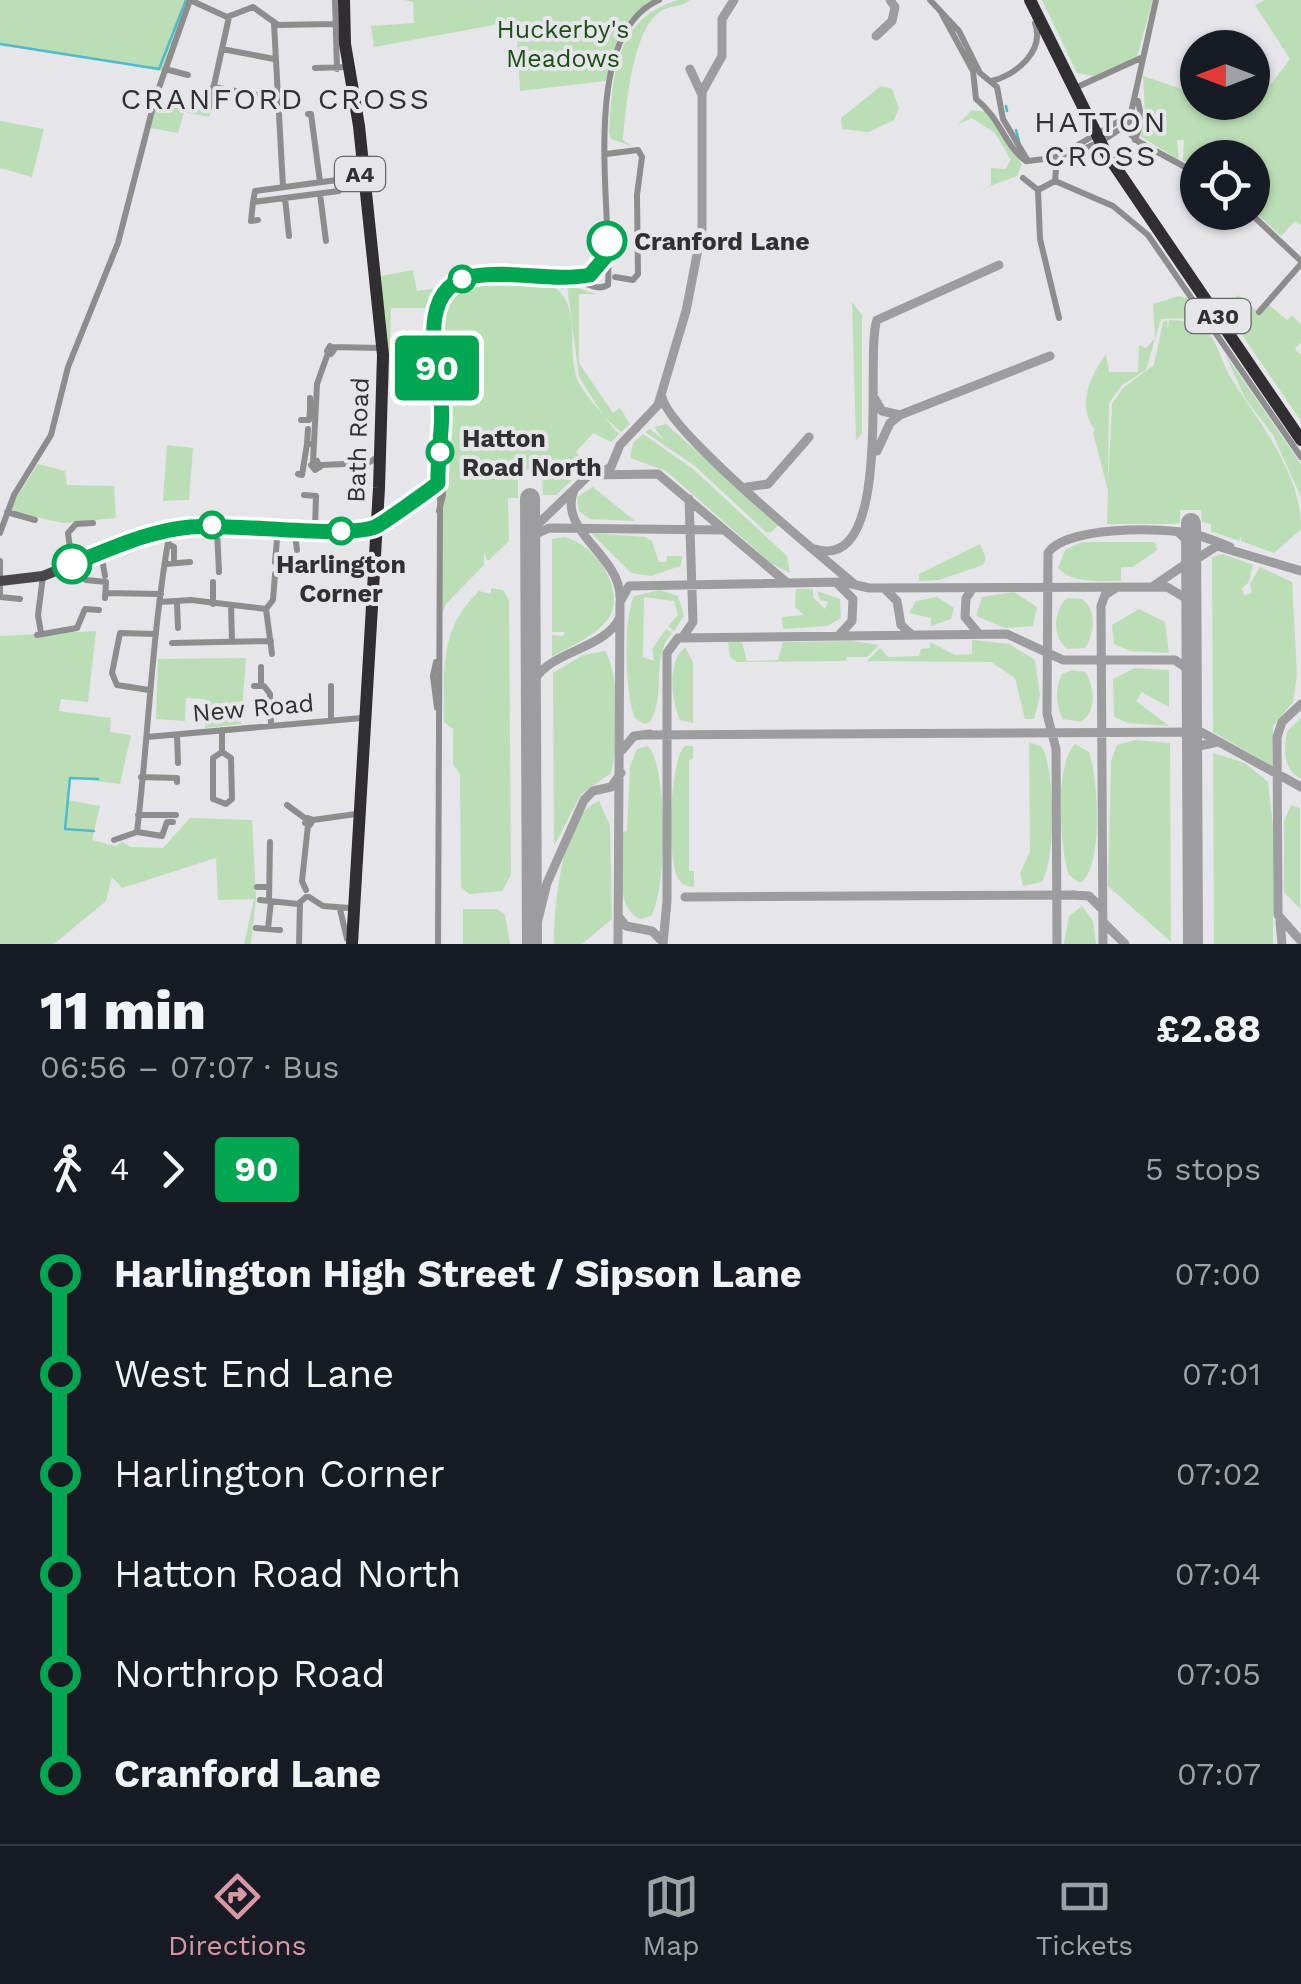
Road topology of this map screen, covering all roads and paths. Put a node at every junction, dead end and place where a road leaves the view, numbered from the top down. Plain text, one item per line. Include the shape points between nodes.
1 (190, 0) edge
2 (339, 0) edge
3 (659, 0) edge
4 (930, 0) edge
5 (1030, 0) edge
6 (1156, 0) edge
7 (942, 14) junction
8 (229, 17) junction
9 (274, 24) junction
10 (333, 24) junction
11 (222, 49) junction
12 (1142, 58) junction
13 (274, 59) junction
14 (343, 67) junction
15 (165, 68) junction
16 (1126, 68) junction
17 (315, 71) dead end
18 (1139, 71) junction
19 (1008, 74) junction
20 (188, 75) dead end
21 (989, 81) junction
22 (1078, 86) junction
23 (214, 87) junction
24 (975, 90) junction
25 (999, 94) junction
26 (275, 98) junction
27 (1138, 100) junction
28 (985, 105) junction
29 (209, 108) dead end
30 (308, 114) dead end
31 (1122, 125) junction
32 (1097, 139) junction
33 (1136, 140) junction
34 (606, 154) junction
35 (1028, 161) junction
36 (1052, 161) junction
37 (1180, 164) edge
38 (1055, 181) junction
39 (320, 182) junction
40 (363, 182) junction
41 (338, 186) junction
42 (283, 187) junction
43 (1038, 190) junction
44 (320, 194) junction
45 (284, 198) junction
46 (252, 202) junction
47 (252, 220) dead end
48 (1268, 230) edge
49 (289, 236) dead end
50 (326, 240) dead end
51 (607, 255) junction
52 (1301, 262) edge
53 (595, 273) junction
54 (612, 276) junction
55 (594, 286) junction
56 (1259, 312) dead end
57 (1059, 318) dead end
58 (375, 348) junction
59 (440, 391) junction
60 (310, 398) dead end
61 (312, 412) junction
62 (301, 420) dead end
63 (308, 430) dead end
64 (1301, 432) edge
65 (1301, 440) edge
66 (311, 444) junction
67 (1301, 457) edge
68 (373, 465) junction
69 (303, 475) dead end
70 (440, 488) junction
71 (427, 493) junction
72 (304, 495) dead end
73 (378, 508) junction
74 (438, 508) junction
75 (7, 512) junction
76 (204, 512) dead end
77 (392, 514) junction
78 (34, 520) dead end
79 (197, 527) junction
80 (278, 527) junction
81 (239, 528) junction
82 (294, 528) junction
83 (315, 529) junction
84 (217, 531) junction
85 (371, 532) junction
86 (0, 533) edge
87 (167, 534) junction
88 (90, 537) dead end
89 (297, 550) dead end
90 (101, 551) junction
91 (0, 562) edge
92 (190, 562) dead end
93 (275, 562) dead end
94 (72, 564) junction
95 (170, 564) junction
96 (220, 572) dead end
97 (275, 574) dead end
98 (43, 576) junction
99 (105, 579) junction
100 (89, 582) dead end
101 (213, 582) dead end
102 (1, 588) edge
103 (161, 598) junction
104 (20, 599) dead end
105 (177, 602) junction
106 (212, 604) junction
107 (231, 605) junction
108 (266, 608) junction
109 (99, 610) dead end
110 (178, 628) dead end
111 (156, 634) junction
112 (232, 641) junction
113 (271, 641) junction
114 (172, 643) dead end
115 (272, 654) dead end
116 (270, 671) dead end
117 (332, 686) dead end
118 (149, 690) junction
119 (362, 718) junction
120 (331, 720) junction
121 (271, 726) junction
122 (222, 730) junction
123 (177, 735) junction
124 (148, 737) junction
125 (222, 752) junction
126 (178, 762) dead end
127 (140, 778) junction
128 (177, 782) dead end
129 (286, 805) dead end
130 (138, 815) junction
131 (350, 816) junction
132 (309, 822) junction
133 (137, 832) junction
134 (117, 838) dead end
135 (270, 842) dead end
136 (258, 857) dead end
137 (270, 858) junction
138 (269, 886) junction
139 (257, 887) dead end
140 (305, 896) junction
141 (266, 901) junction
142 (345, 908) junction
143 (256, 928) dead end
144 (268, 929) junction
145 (280, 930) dead end
146 (349, 943) edge
147 (299, 944) edge
148 (438, 944) edge

1 - 8 street
1 - 15 street
2 - 10 street
2 - 14 highway, Bath Road / A4
3 - 34 street via 636,14 621,39 607,99
4 - 7 street
5 - 19 street via 1038,42
5 - 22 highway, A30
6 - 12 street
7 - 21 street
7 - 24 street via 967,56
8 - 9 street via 253,7
8 - 11 street
9 - 10 street
9 - 13 street
10 - 14 street
11 - 13 street
11 - 23 street
12 - 16 street
12 - 18 street
13 - 26 street
14 - 17 street
14 - 40 highway, Bath Road / A4
15 - 20 street
15 - 75 street via 118,243 68,367 51,435
16 - 18 street
16 - 22 street
18 - 22 street
18 - 27 street
19 - 21 street
19 - 25 street
21 - 24 street
21 - 25 street
22 - 32 highway, A30
23 - 26 street
23 - 29 street
24 - 28 street
25 - 28 street
25 - 35 street via 1006,126
26 - 42 street
27 - 31 street
27 - 33 street
28 - 35 street
30 - 39 street
31 - 32 street
31 - 33 street
32 - 36 street via 1059,152
32 - 64 highway, A30
32 - 65 highway, A30
33 - 37 street
34 - 51 street
34 - 54 street via 638,150 642,182 637,276
35 - 36 street
35 - 43 street via 1023,178
36 - 38 street
38 - 43 street
38 - 67 street via 1112,206 1148,235
39 - 41 street via 337,180
39 - 42 street
40 - 41 street
40 - 58 highway, Bath Road / A4
41 - 44 street
42 - 46 street via 255,191
43 - 57 street via 1039,232
44 - 45 street
44 - 50 street
45 - 46 street
45 - 49 street
46 - 47 street
48 - 52 street
51 - 53 street
51 - 54 street
52 - 56 street
53 - 54 street
53 - 55 street
53 - 59 street via 481,275 451,285 434,316
54 - 55 street via 606,286
55 - 59 street via 483,281 453,289 441,308
58 - 61 street via 341,344 330,350
58 - 68 highway, Bath Road / A4
58 - 73 highway, Bath Road / A4
59 - 70 street
60 - 61 street
61 - 62 street
61 - 66 street
63 - 66 street
66 - 68 street via 317,463
66 - 69 street
68 - 85 highway, Bath Road / A4
70 - 71 street
70 - 74 street
71 - 74 street
71 - 77 street
71 - 85 street
72 - 83 street via 316,496
73 - 77 street
73 - 85 highway, Bath Road / A4
74 - 148 street
75 - 78 street
75 - 86 street
76 - 79 street
77 - 85 street
79 - 81 main road
79 - 84 street
79 - 87 main road
80 - 81 main road
80 - 82 main road
80 - 93 street
81 - 84 street
82 - 83 main road
82 - 89 street
83 - 85 main road
84 - 96 street
85 - 119 highway, Bath Road / A4
85 - 142 highway, Bath Road / A4
87 - 90 main road
87 - 95 street via 174,547
88 - 94 street via 91,523 65,534
90 - 94 main road
90 - 99 street
91 - 102 street
92 - 95 street
94 - 98 main road
95 - 103 street
97 - 108 street
98 - 102 main road
98 - 109 street via 39,634 79,628 83,607
99 - 100 street
99 - 103 street via 106,596
101 - 106 street
102 - 104 street
103 - 105 street
103 - 111 street
105 - 106 street
105 - 110 street
106 - 107 street
107 - 108 street
107 - 112 street
108 - 113 street
111 - 118 street
111 - 118 street via 120,634 112,674 117,685
112 - 113 street
112 - 114 street
113 - 115 street
116 - 121 street via 261,669 258,686 270,694
117 - 120 street
118 - 124 street
119 - 120 street, New Road
119 - 131 highway, Bath Road / A4
120 - 121 street, New Road
121 - 122 street, New Road
122 - 123 street, New Road
122 - 125 street
123 - 124 street, New Road
123 - 126 street
124 - 127 street
125 - 125 street via 212,758 213,801 229,804 232,758
127 - 128 street
127 - 130 street
129 - 132 street
130 - 133 street
130 - 133 street via 175,818 159,836
131 - 132 street
131 - 142 highway, Bath Road / A4 via 355,832
132 - 140 street
133 - 134 street
135 - 137 street
136 - 137 street
137 - 138 street
138 - 139 street
138 - 141 street
140 - 141 street
140 - 142 street
140 - 147 street
141 - 144 street
142 - 146 highway, Bath Road / A4
143 - 144 street
144 - 145 street

